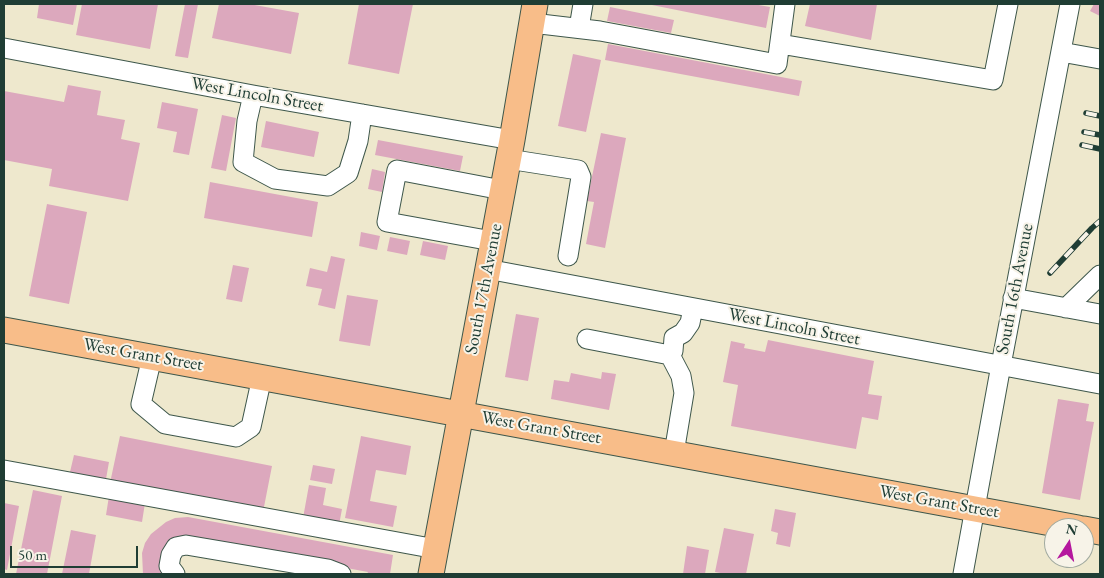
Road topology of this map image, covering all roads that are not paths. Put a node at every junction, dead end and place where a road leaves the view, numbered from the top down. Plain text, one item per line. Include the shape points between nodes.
1 (583, 4) edge
2 (785, 4) edge
3 (1008, 4) edge
4 (1070, 4) edge
5 (531, 9) edge
6 (579, 28) junction
7 (780, 44) junction
8 (4, 48) edge
9 (1061, 52) junction
10 (1100, 59) edge
11 (253, 95) junction
12 (362, 114) junction
13 (510, 150) junction
14 (502, 190) junction
15 (492, 241) junction
16 (568, 256) dead end
17 (487, 269) junction
18 (1100, 275) edge
19 (1100, 294) edge
20 (1013, 298) junction
21 (693, 308) junction
22 (1066, 308) junction
23 (1100, 314) edge
24 (4, 330) edge
25 (586, 339) dead end
26 (670, 355) junction
27 (152, 357) junction
28 (1001, 366) junction
29 (262, 377) junction
30 (1100, 384) edge
31 (460, 414) junction
32 (674, 453) junction
33 (4, 470) edge
34 (974, 509) junction
35 (1044, 522) edge
36 (436, 548) junction
37 (175, 574) edge
38 (342, 574) edge
39 (431, 574) edge
40 (963, 574) edge

1 - 6 street
2 - 7 street
3 - 7 street via 993,80
4 - 9 street, South 16th Avenue
5 - 6 street
5 - 13 main road, South 17th Avenue
6 - 7 street via 777,64
8 - 11 street, West Lincoln Street
9 - 10 street
9 - 20 street, South 16th Avenue
11 - 12 street, West Lincoln Street
11 - 12 street via 243,162 275,179 328,186 348,173
12 - 13 street, West Lincoln Street
13 - 14 main road, South 17th Avenue
13 - 16 street, West Lincoln Street via 578,170 581,177
14 - 15 main road, South 17th Avenue
14 - 15 street via 397,170 387,222
15 - 17 main road, South 17th Avenue
17 - 21 street, West Lincoln Street
17 - 31 main road, South 17th Avenue
18 - 22 street
19 - 22 street
20 - 22 street
20 - 28 street, South 16th Avenue
21 - 26 street via 690,323 683,333 674,338
21 - 28 street, West Lincoln Street
22 - 23 street
24 - 27 main road, West Grant Street
25 - 26 street
26 - 32 street via 681,376 684,393
27 - 29 main road, West Grant Street
27 - 29 street via 141,404 165,424 236,437 251,427
28 - 30 street, West Lincoln Street
28 - 34 street, South 16th Avenue
29 - 31 main road, West Grant Street
31 - 32 main road, West Grant Street
31 - 36 main road, South 17th Avenue
32 - 34 main road, West Grant Street
33 - 36 street
34 - 35 main road, West Grant Street
34 - 40 street, South 16th Avenue
36 - 39 main road, South 17th Avenue
37 - 38 street via 169,566 171,554 176,547 186,545

